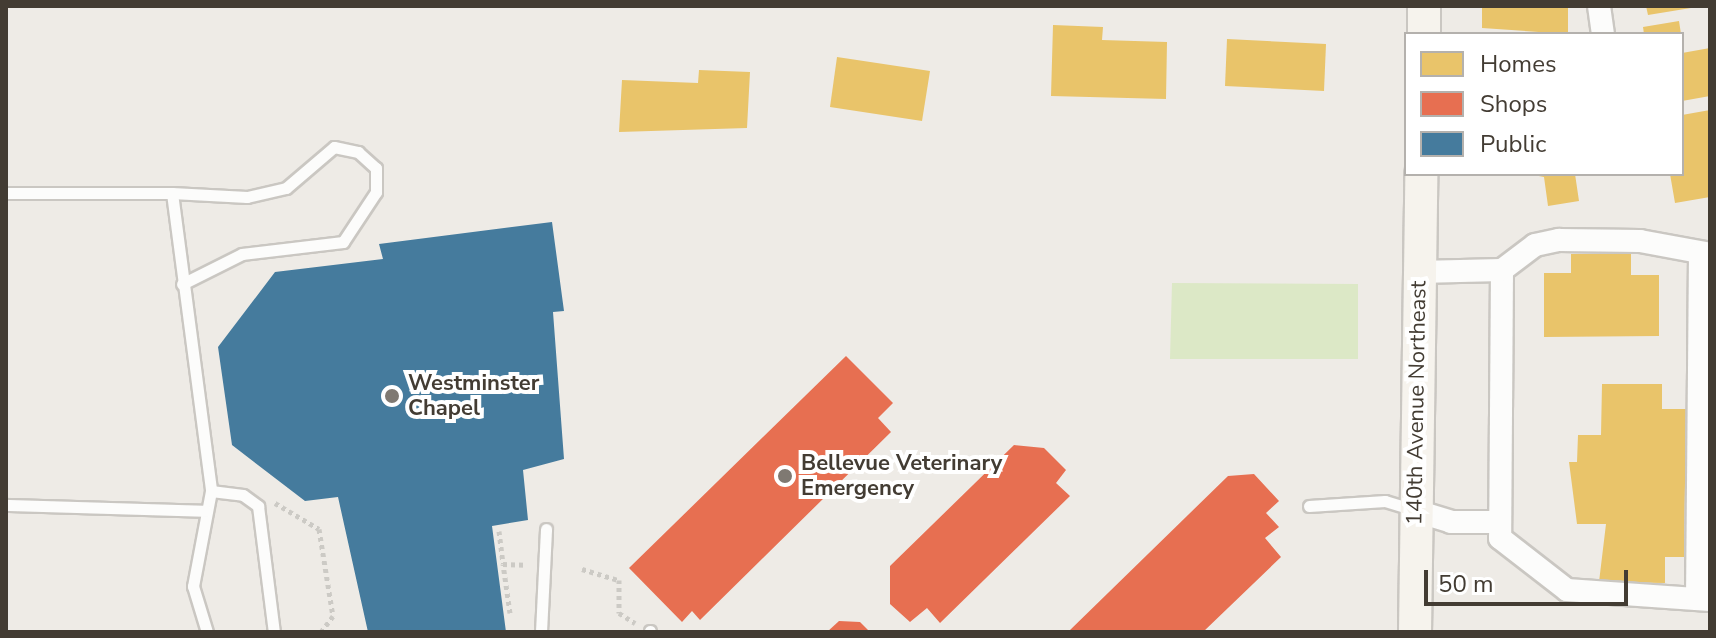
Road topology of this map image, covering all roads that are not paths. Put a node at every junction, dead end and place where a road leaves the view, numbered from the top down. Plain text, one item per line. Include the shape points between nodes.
1 (1424, 6) edge
2 (1599, 6) edge
3 (1424, 32) edge
4 (1603, 32) edge
5 (1421, 176) edge
6 (6, 193) edge
7 (172, 193) junction
8 (1705, 254) edge
9 (1502, 270) junction
10 (1418, 272) junction
11 (182, 284) junction
12 (211, 491) junction
13 (6, 505) edge
14 (1309, 506) dead end
15 (206, 511) junction
16 (1416, 511) junction
17 (1500, 522) junction
18 (546, 529) dead end
19 (1703, 600) edge
20 (207, 632) edge
21 (274, 632) edge
22 (541, 632) edge
23 (1415, 632) edge

1 - 3 street
2 - 4 street
5 - 10 street, 140th Avenue Northeast
6 - 7 lane
7 - 11 lane
7 - 11 lane via 247,197 286,188 334,147 358,152 376,168 376,192 343,242 242,254
8 - 9 street via 1640,241 1559,240 1535,245
8 - 19 street
9 - 10 street
9 - 17 street
10 - 16 street, 140th Avenue Northeast
11 - 12 lane
12 - 15 lane
12 - 21 lane via 243,495 258,506
13 - 15 lane
14 - 16 lane via 1385,501
15 - 20 lane via 193,586
16 - 17 street via 1451,522
16 - 23 street, 140th Avenue Northeast
17 - 19 street via 1500,538 1567,590
18 - 22 lane

